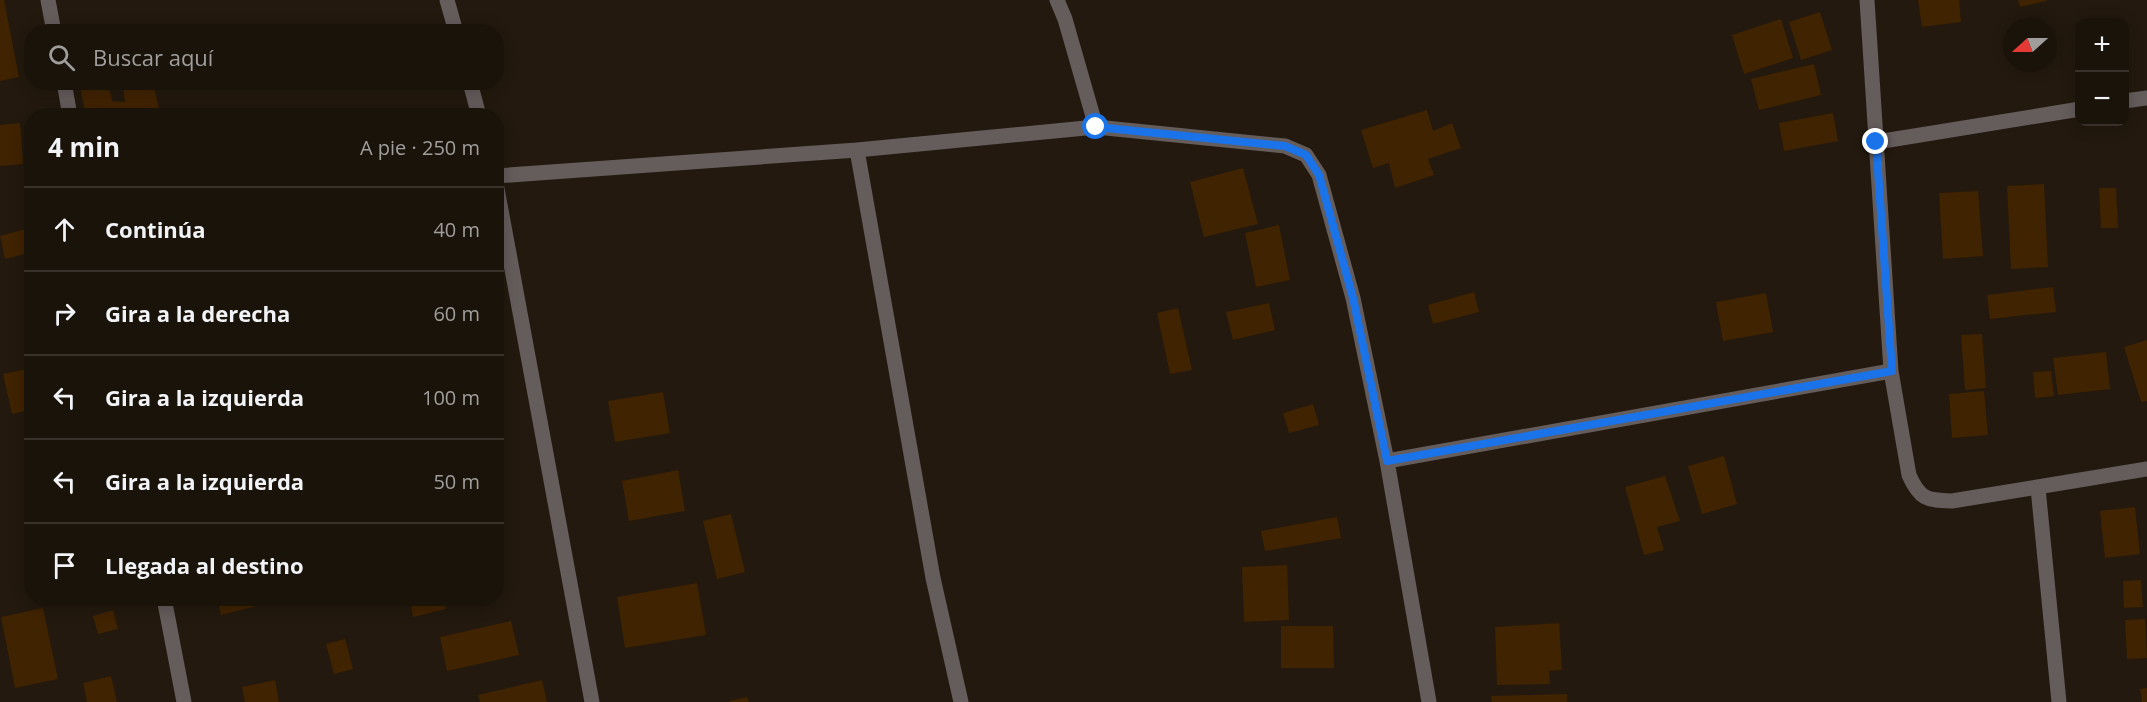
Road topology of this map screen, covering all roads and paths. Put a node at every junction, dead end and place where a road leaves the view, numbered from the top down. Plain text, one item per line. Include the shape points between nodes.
1 (48, 0) edge
2 (447, 0) edge
3 (1057, 0) edge
4 (1867, 0) edge
5 (52, 24) edge
6 (454, 24) edge
7 (65, 90) edge
8 (472, 90) edge
9 (2147, 98) edge
10 (2129, 100) edge
11 (69, 108) edge
12 (477, 108) edge
13 (2075, 110) edge
14 (1096, 127) junction
15 (1876, 142) junction
16 (857, 150) junction
17 (504, 175) edge
18 (504, 226) edge
19 (1892, 371) junction
20 (1387, 461) junction
21 (2147, 469) edge
22 (2038, 488) junction
23 (166, 606) edge
24 (184, 702) edge
25 (592, 702) edge
26 (961, 702) edge
27 (1429, 702) edge
28 (2059, 702) edge

1 - 5 street
2 - 6 street
3 - 14 street
4 - 15 street
7 - 11 street
8 - 12 street
9 - 10 street
13 - 15 street
14 - 16 street
14 - 20 street via 1285,146 1306,155 1319,175 1353,298
15 - 19 street
16 - 17 street
16 - 26 street via 933,578
18 - 25 street
19 - 20 street
19 - 22 street via 1909,475 1916,491 1928,500 1952,501
20 - 27 street
21 - 22 street
22 - 28 street
23 - 24 street

